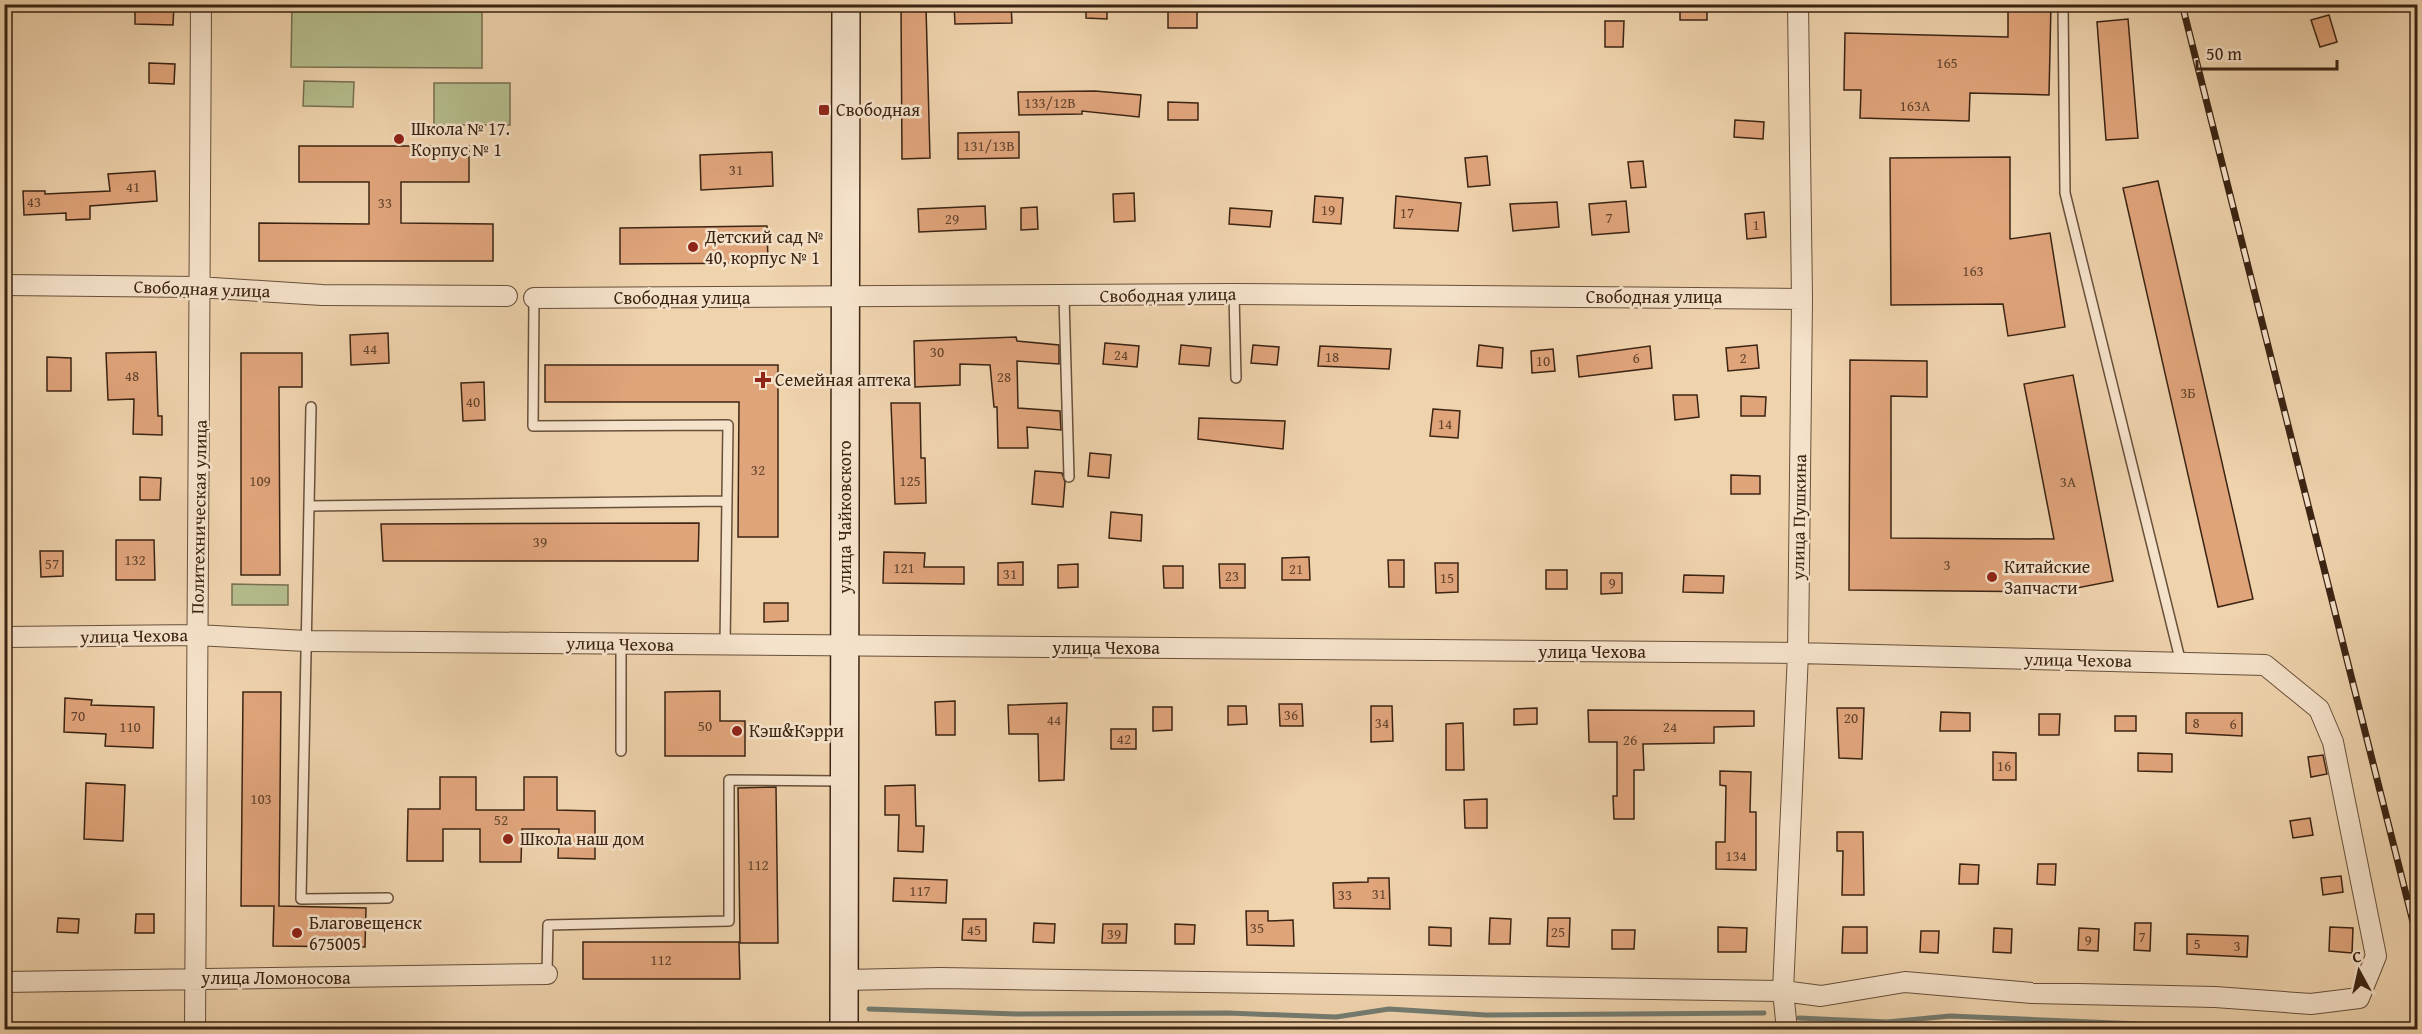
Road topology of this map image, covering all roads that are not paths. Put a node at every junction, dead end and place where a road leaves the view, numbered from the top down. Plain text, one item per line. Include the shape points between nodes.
1 (201, 4) edge
2 (846, 4) edge
3 (1798, 4) edge
4 (2063, 4) edge
5 (4, 285) edge
6 (198, 287) junction
7 (1234, 294) junction
8 (507, 296) dead end
9 (1064, 296) junction
10 (846, 297) junction
11 (534, 298) joint
12 (1802, 298) junction
13 (1236, 378) dead end
14 (311, 407) dead end
15 (1069, 477) dead end
16 (727, 501) junction
17 (309, 506) junction
18 (197, 635) junction
19 (4, 637) edge
20 (306, 641) junction
21 (621, 644) junction
22 (725, 645) junction
23 (845, 645) junction
24 (1798, 653) junction
25 (2181, 663) junction
26 (621, 751) dead end
27 (845, 781) junction
28 (388, 898) dead end
29 (547, 974) joint
30 (196, 978) junction
31 (844, 980) junction
32 (4, 982) edge
33 (1783, 991) junction
34 (195, 1029) edge
35 (844, 1029) edge
36 (1787, 1029) edge

1 - 6 street, Политехническая улица
2 - 10 main road, улица Чайковского
3 - 12 street, улица Пушкина
4 - 25 lane via 2065,193
5 - 6 street, Свободная улица
6 - 8 street, Свободная улица via 322,295
6 - 18 street, Политехническая улица via 201,470
7 - 9 street, Свободная улица
7 - 12 street, Свободная улица
7 - 13 lane
9 - 10 street, Свободная улица
9 - 15 lane
10 - 11 street, Свободная улица
10 - 23 main road, улица Чайковского
11 - 16 lane via 533,426 728,424
12 - 24 street, улица Пушкина
14 - 17 lane
16 - 17 lane
16 - 22 lane
17 - 20 lane
18 - 19 street, улица Чехова
18 - 20 street, улица Чехова
18 - 30 street, Политехническая улица
20 - 21 street, улица Чехова
20 - 28 lane via 301,898
21 - 22 street, улица Чехова
21 - 26 lane
22 - 23 street, улица Чехова
23 - 24 street, улица Чехова
23 - 27 main road, улица Чайковского
24 - 25 street, улица Чехова
24 - 33 street, улица Пушкина
25 - 33 street, улица Чехова via 2265,665 2319,709 2333,742 2376,956 2359,998 2311,1004 2215,997 2032,993 1905,982 1821,996
27 - 29 lane via 729,780 729,921 548,925
27 - 31 main road, улица Чайковского
29 - 30 street, улица Ломоносова
30 - 32 street, улица Ломоносова
30 - 34 street, Политехническая улица
31 - 33 street, улица Чехова via 940,978
31 - 35 main road, улица Чайковского
33 - 36 street, улица Пушкина

